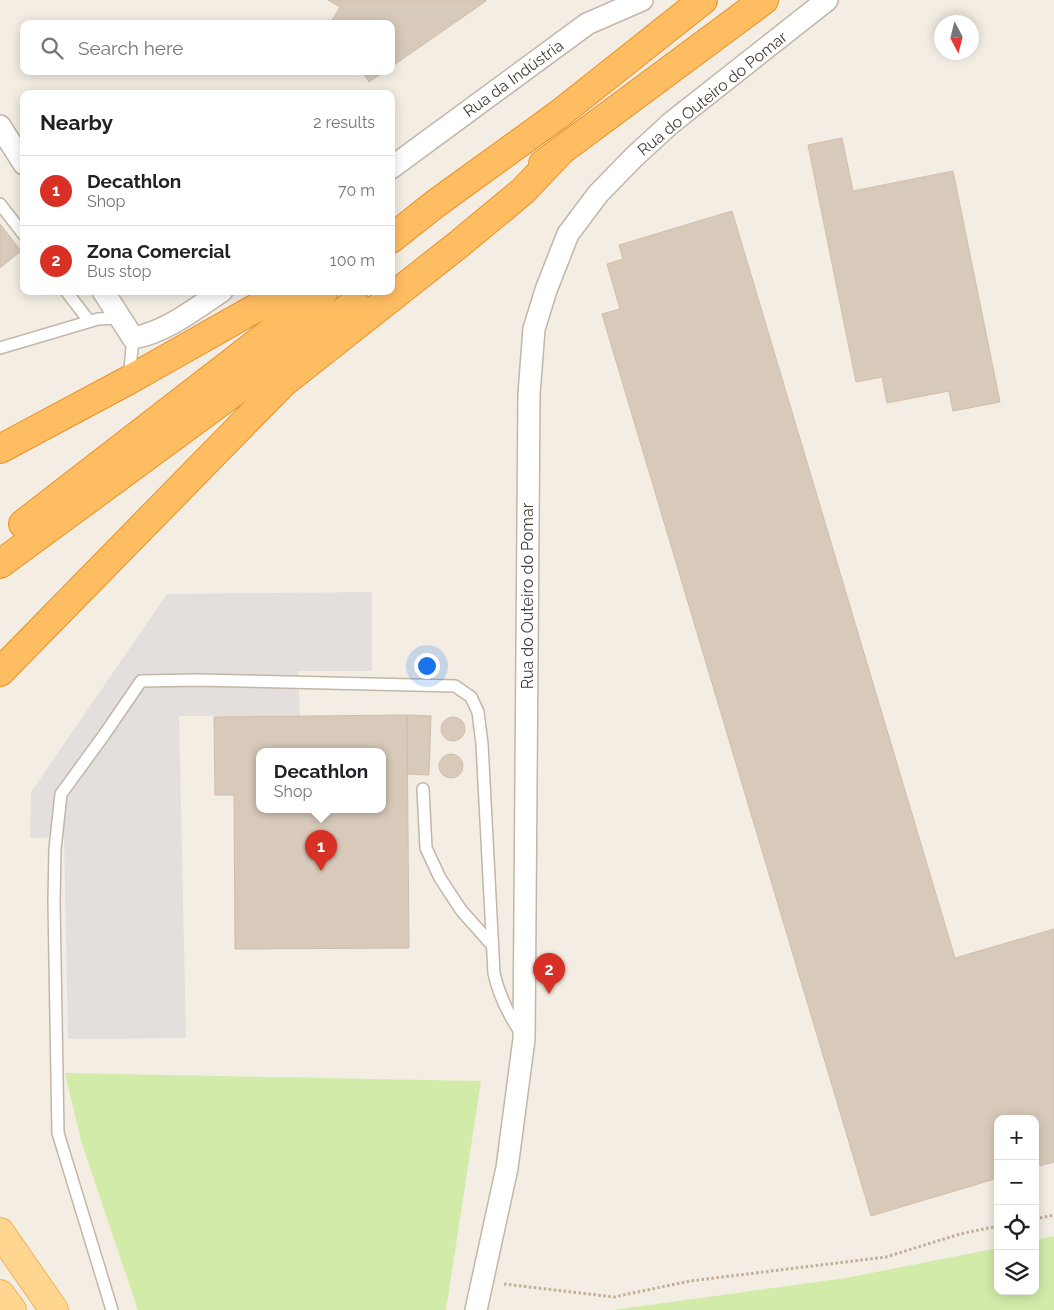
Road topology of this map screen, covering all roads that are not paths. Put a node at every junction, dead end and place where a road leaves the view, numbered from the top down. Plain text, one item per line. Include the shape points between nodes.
1 (642, 0) edge
2 (702, 0) edge
3 (764, 0) edge
4 (827, 0) edge
5 (619, 5) edge
6 (0, 126) edge
7 (559, 152) junction
8 (20, 158) edge
9 (395, 165) edge
10 (0, 204) edge
11 (435, 204) junction
12 (395, 228) edge
13 (20, 230) edge
14 (395, 236) edge
15 (395, 273) edge
16 (395, 294) edge
17 (69, 295) edge
18 (106, 295) edge
19 (216, 295) edge
20 (279, 295) edge
21 (319, 295) edge
22 (365, 295) edge
23 (394, 295) edge
24 (120, 318) junction
25 (89, 321) junction
26 (133, 338) junction
27 (0, 348) edge
28 (129, 380) junction
29 (0, 449) edge
30 (0, 542) edge
31 (0, 564) edge
32 (0, 672) edge
33 (423, 789) dead end
34 (492, 945) junction
35 (524, 1039) junction
36 (0, 1232) edge
37 (0, 1294) edge
38 (12, 1310) edge
39 (54, 1310) edge
40 (112, 1310) edge
41 (476, 1310) edge

1 - 5 street, Rua da Indústria
2 - 11 highway via 558,115
3 - 7 highway
4 - 35 street, Rua do Outeiro do Pomar via 671,123 598,194 568,234 534,329 529,394
5 - 9 street, Rua da Indústria via 587,24
6 - 8 street
7 - 15 highway
7 - 16 highway via 523,192
10 - 13 lane
11 - 12 highway
11 - 14 highway
17 - 25 lane
18 - 24 street
19 - 26 street via 172,323
20 - 28 highway
21 - 30 highway
22 - 31 highway
23 - 32 highway via 283,382
24 - 25 lane
24 - 26 street
25 - 27 lane
26 - 28 lane
28 - 29 highway
33 - 34 lane via 426,848 440,878 461,910
34 - 35 lane via 497,988
34 - 40 lane via 482,744 478,712 471,697 455,686 141,681 61,794 55,849 58,1133
35 - 41 street, Rua do Outeiro do Pomar via 507,1168
36 - 39 main road
37 - 38 main road

